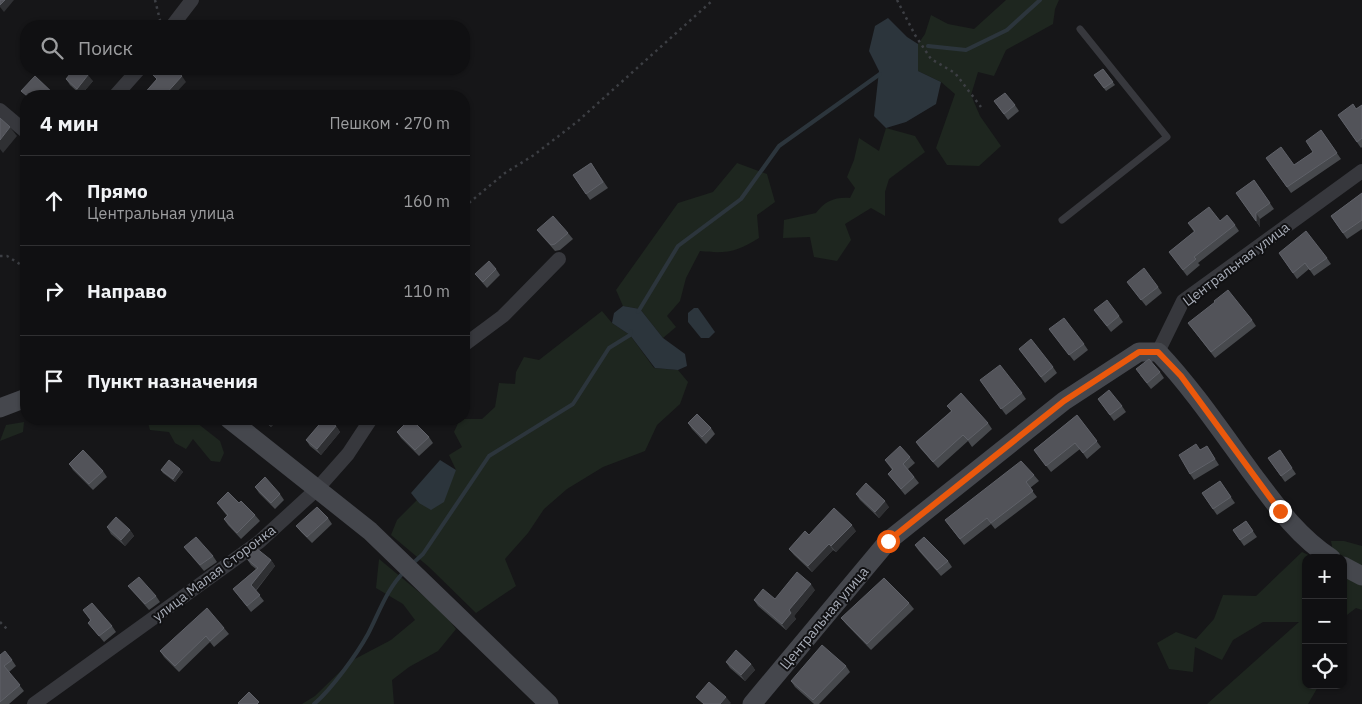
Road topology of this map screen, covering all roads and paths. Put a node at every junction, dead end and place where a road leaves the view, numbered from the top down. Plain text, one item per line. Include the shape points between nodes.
1 (155, 0) edge
2 (192, 0) edge
3 (713, 0) edge
4 (897, 0) edge
5 (160, 20) edge
6 (177, 20) edge
7 (1080, 29) dead end
8 (134, 75) edge
9 (120, 90) edge
10 (981, 107) dead end
11 (0, 110) edge
12 (20, 127) edge
13 (1362, 171) edge
14 (470, 202) edge
15 (1062, 220) dead end
16 (0, 256) edge
17 (560, 259) dead end
18 (20, 264) edge
19 (470, 341) edge
20 (1158, 352) junction
21 (20, 400) edge
22 (0, 408) edge
23 (237, 425) edge
24 (367, 425) edge
25 (317, 489) junction
26 (1325, 554) edge
27 (1347, 568) edge
28 (1362, 576) edge
29 (0, 622) edge
30 (7, 629) dead end
31 (34, 704) edge
32 (550, 704) edge
33 (752, 704) edge

1 - 5 path
2 - 6 street
3 - 14 path via 578,121
4 - 10 path via 931,59 955,73
7 - 15 lane via 1167,137
8 - 9 street
11 - 12 street
13 - 20 street, Центральная улица via 1183,301
16 - 18 path via 8,256
17 - 19 street via 503,316
20 - 26 street via 1181,376 1280,511 1312,546
20 - 33 street, Центральная улица via 1139,352 1064,401 888,541
21 - 22 street
23 - 25 street
24 - 25 street, улица Малая Сторонка via 348,454
25 - 31 street, улица Малая Сторонка via 259,542
25 - 32 street via 370,531
27 - 28 street
29 - 30 path

